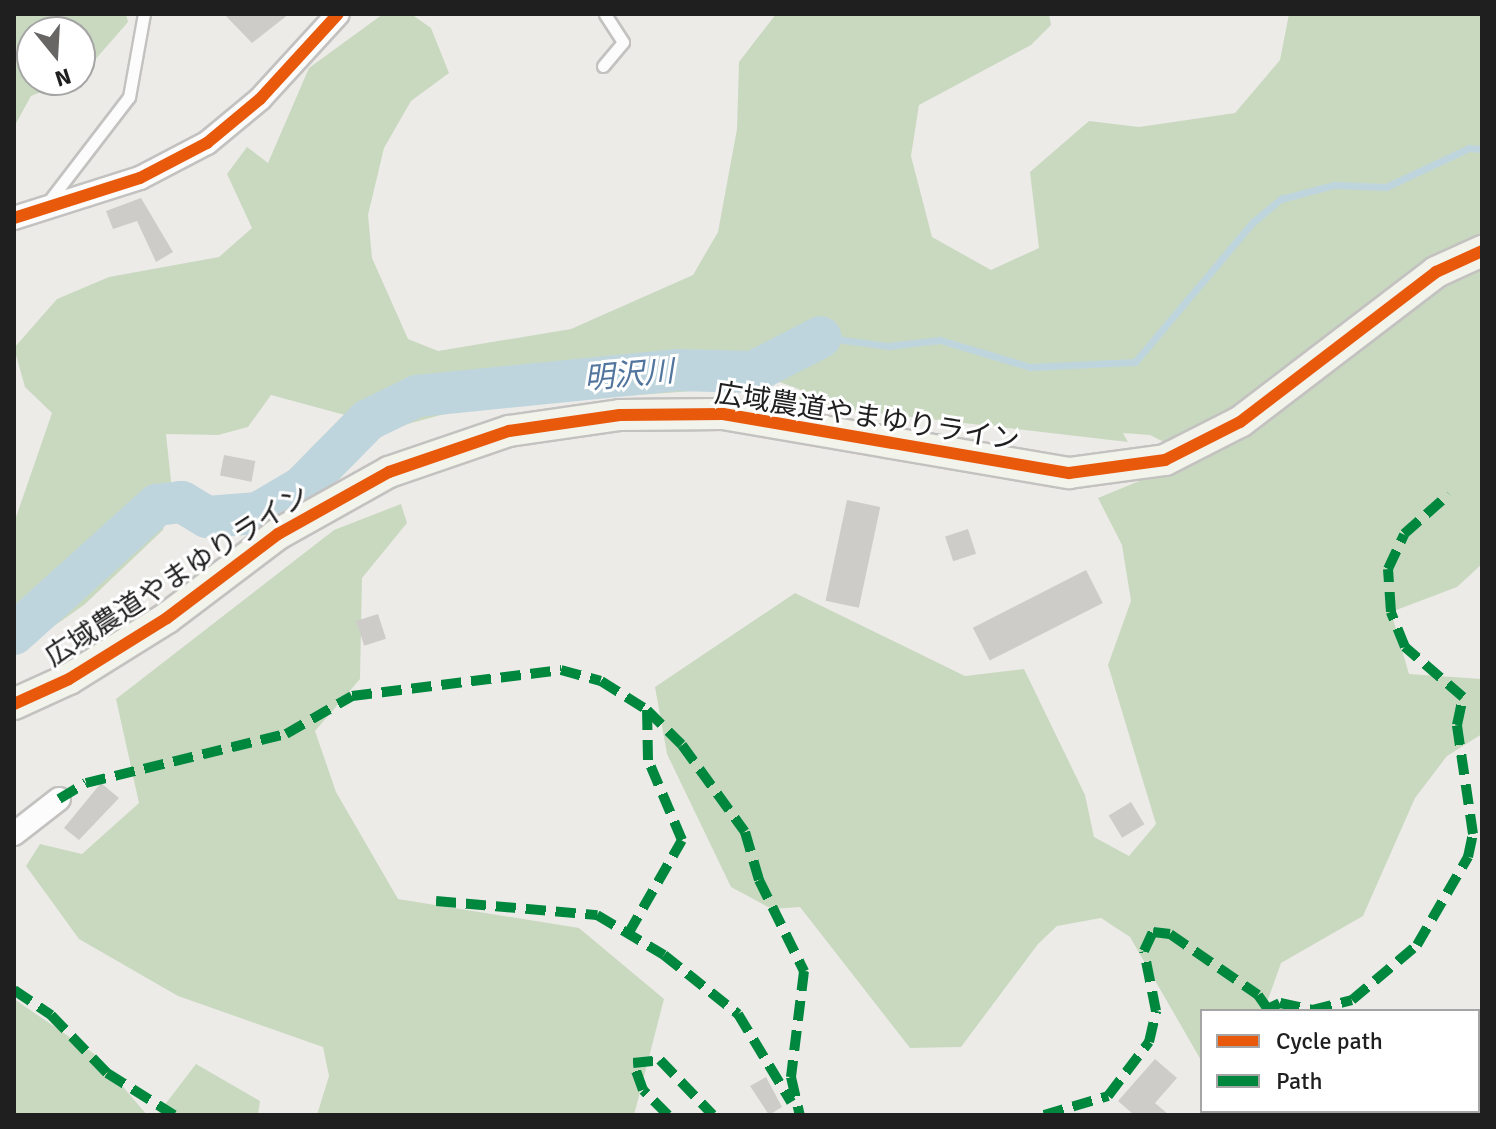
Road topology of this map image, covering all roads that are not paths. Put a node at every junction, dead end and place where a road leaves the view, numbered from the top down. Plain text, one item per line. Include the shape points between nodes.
1 (144, 14) edge
2 (338, 14) edge
3 (605, 14) edge
4 (603, 66) dead end
5 (43, 209) junction
6 (14, 218) edge
7 (1482, 251) edge
8 (14, 704) edge
9 (59, 799) dead end
10 (14, 834) edge

1 - 5 lane via 129,97
2 - 5 street via 260,99 207,143 140,178
3 - 4 lane via 623,42
5 - 6 street
7 - 8 street, 広域農道やまゆりライン via 1436,272 1240,422 1165,460 1069,473 723,414 620,415 509,431 389,472 278,534 69,679
9 - 10 street

